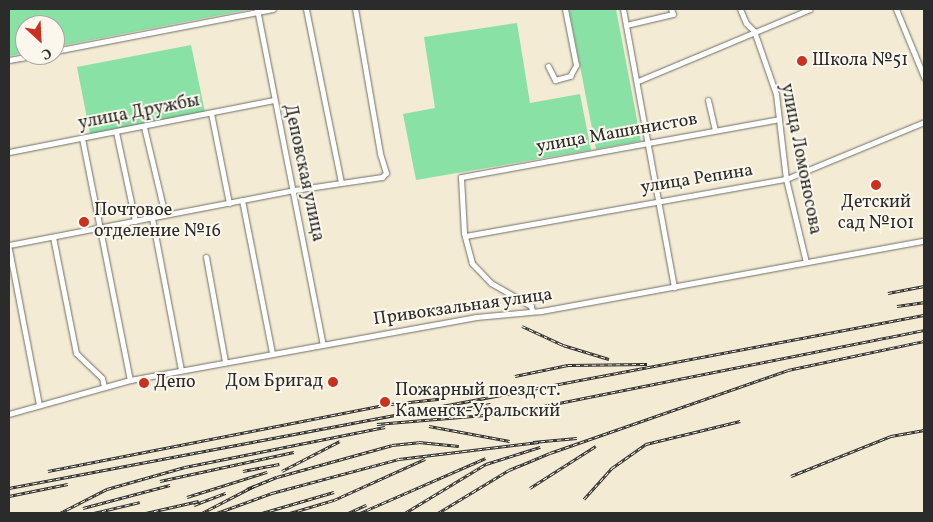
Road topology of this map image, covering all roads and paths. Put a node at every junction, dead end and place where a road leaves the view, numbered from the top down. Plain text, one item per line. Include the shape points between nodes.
1 (273, 9) edge
2 (306, 9) edge
3 (355, 9) edge
4 (565, 9) edge
5 (623, 9) edge
6 (671, 9) edge
7 (740, 9) edge
8 (810, 9) edge
9 (896, 9) edge
10 (257, 10) edge
11 (626, 25) junction
12 (754, 32) junction
13 (65, 49) edge
14 (548, 66) dead end
15 (924, 77) edge
16 (638, 81) junction
17 (274, 100) junction
18 (708, 100) dead end
19 (211, 113) junction
20 (778, 119) junction
21 (924, 122) edge
22 (144, 127) junction
23 (715, 130) junction
24 (116, 132) junction
25 (82, 138) junction
26 (650, 142) junction
27 (9, 152) edge
28 (786, 179) junction
29 (341, 183) junction
30 (294, 190) junction
31 (660, 199) junction
32 (242, 200) junction
33 (229, 203) junction
34 (166, 215) junction
35 (152, 218) junction
36 (135, 221) junction
37 (102, 227) junction
38 (465, 236) junction
39 (53, 237) junction
40 (924, 241) edge
41 (9, 247) edge
42 (206, 257) dead end
43 (806, 262) junction
44 (674, 287) junction
45 (532, 311) junction
46 (323, 344) junction
47 (272, 353) junction
48 (225, 362) junction
49 (181, 370) junction
50 (130, 380) junction
51 (104, 387) junction
52 (39, 405) junction
53 (9, 414) edge

1 - 10 street
2 - 29 street
3 - 29 street via 386,173 382,178
4 - 14 street via 576,65 570,76 555,80
5 - 11 street
6 - 11 street via 673,14
7 - 12 street, улица Ломоносова
8 - 12 street
9 - 15 street
10 - 13 street
10 - 17 street, Деповская улица
11 - 16 street
12 - 16 street
12 - 20 street, улица Ломоносова via 776,94
16 - 26 street
17 - 19 street, улица Дружбы
17 - 30 street, Деповская улица
18 - 23 street
19 - 22 street, улица Дружбы
19 - 33 street
20 - 23 street, улица Машинистов
20 - 28 street, улица Ломоносова
21 - 28 street, улица Репина
22 - 24 street, улица Дружбы
22 - 34 street
23 - 26 street, улица Машинистов
24 - 25 street, улица Дружбы
24 - 36 street
25 - 27 street, улица Дружбы
25 - 37 street
26 - 31 street
26 - 38 street, улица Машинистов via 461,177
28 - 31 street, улица Репина
28 - 43 street, улица Ломоносова
29 - 30 street
30 - 32 street
30 - 46 street, Деповская улица
31 - 38 street, улица Репина
31 - 44 street
32 - 33 street
32 - 47 street
33 - 34 street
34 - 35 street
35 - 36 street
35 - 49 street
36 - 37 street
37 - 39 street
37 - 50 street
38 - 45 street via 478,272 531,306
39 - 41 street
39 - 51 street via 76,353 102,378
40 - 43 street, Привокзальная улица
41 - 52 street
42 - 48 street
43 - 44 street, Привокзальная улица
44 - 45 street, Привокзальная улица
45 - 46 street, Привокзальная улица via 476,317
46 - 47 street, Привокзальная улица
47 - 48 street, Привокзальная улица
48 - 49 street, Привокзальная улица
49 - 50 street, Привокзальная улица
50 - 51 street, Привокзальная улица
51 - 52 street, Привокзальная улица
52 - 53 street, Привокзальная улица

